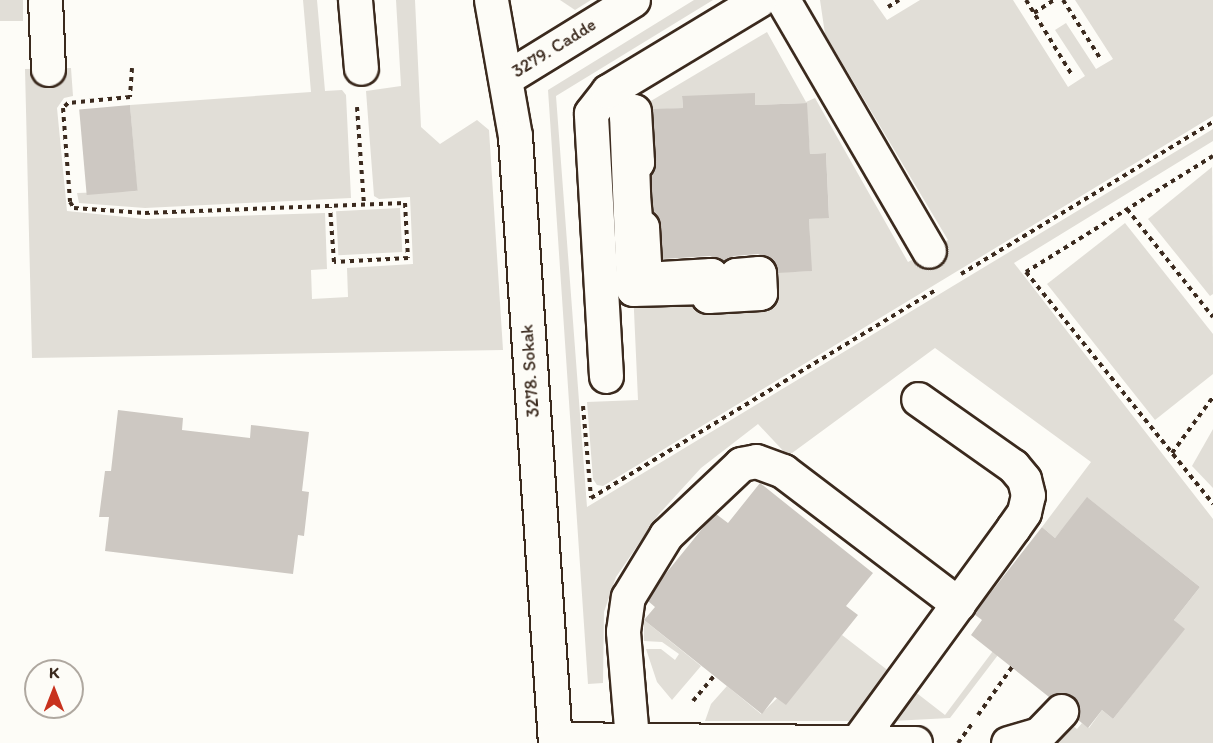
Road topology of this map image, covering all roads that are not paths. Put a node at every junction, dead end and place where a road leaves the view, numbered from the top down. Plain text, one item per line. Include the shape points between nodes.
1 (45, 0) edge
2 (355, 0) edge
3 (490, 0) edge
4 (633, 0) edge
5 (759, 0) edge
6 (783, 0) edge
7 (361, 66) road end
8 (48, 69) dead end
9 (506, 78) junction
10 (634, 111) joint
11 (929, 251) dead end
12 (605, 372) road end
13 (918, 399) dead end
14 (958, 604) junction
15 (1061, 711) dead end
16 (632, 739) junction
17 (555, 741) edge
18 (857, 742) edge
19 (915, 743) edge
20 (1008, 743) edge

1 - 8 street
2 - 7 street
3 - 9 street, 3278. Sokak
4 - 9 street, 3279. Cadde
5 - 12 street via 608,91 591,113
6 - 11 street
9 - 17 street, 3278. Sokak via 515,148
10 - 10 street via 626,116 633,289 707,287 708,296 760,293 759,273 736,275 736,281 711,282 711,275 645,279 642,227 636,228 633,195 632,162 637,162
13 - 14 street via 1013,466 1024,478 1028,495 1024,512
14 - 16 street via 783,471 756,460 741,464 666,536 628,597 623,631
14 - 18 street
15 - 20 street via 1039,734
16 - 17 street
16 - 18 street
18 - 19 street

